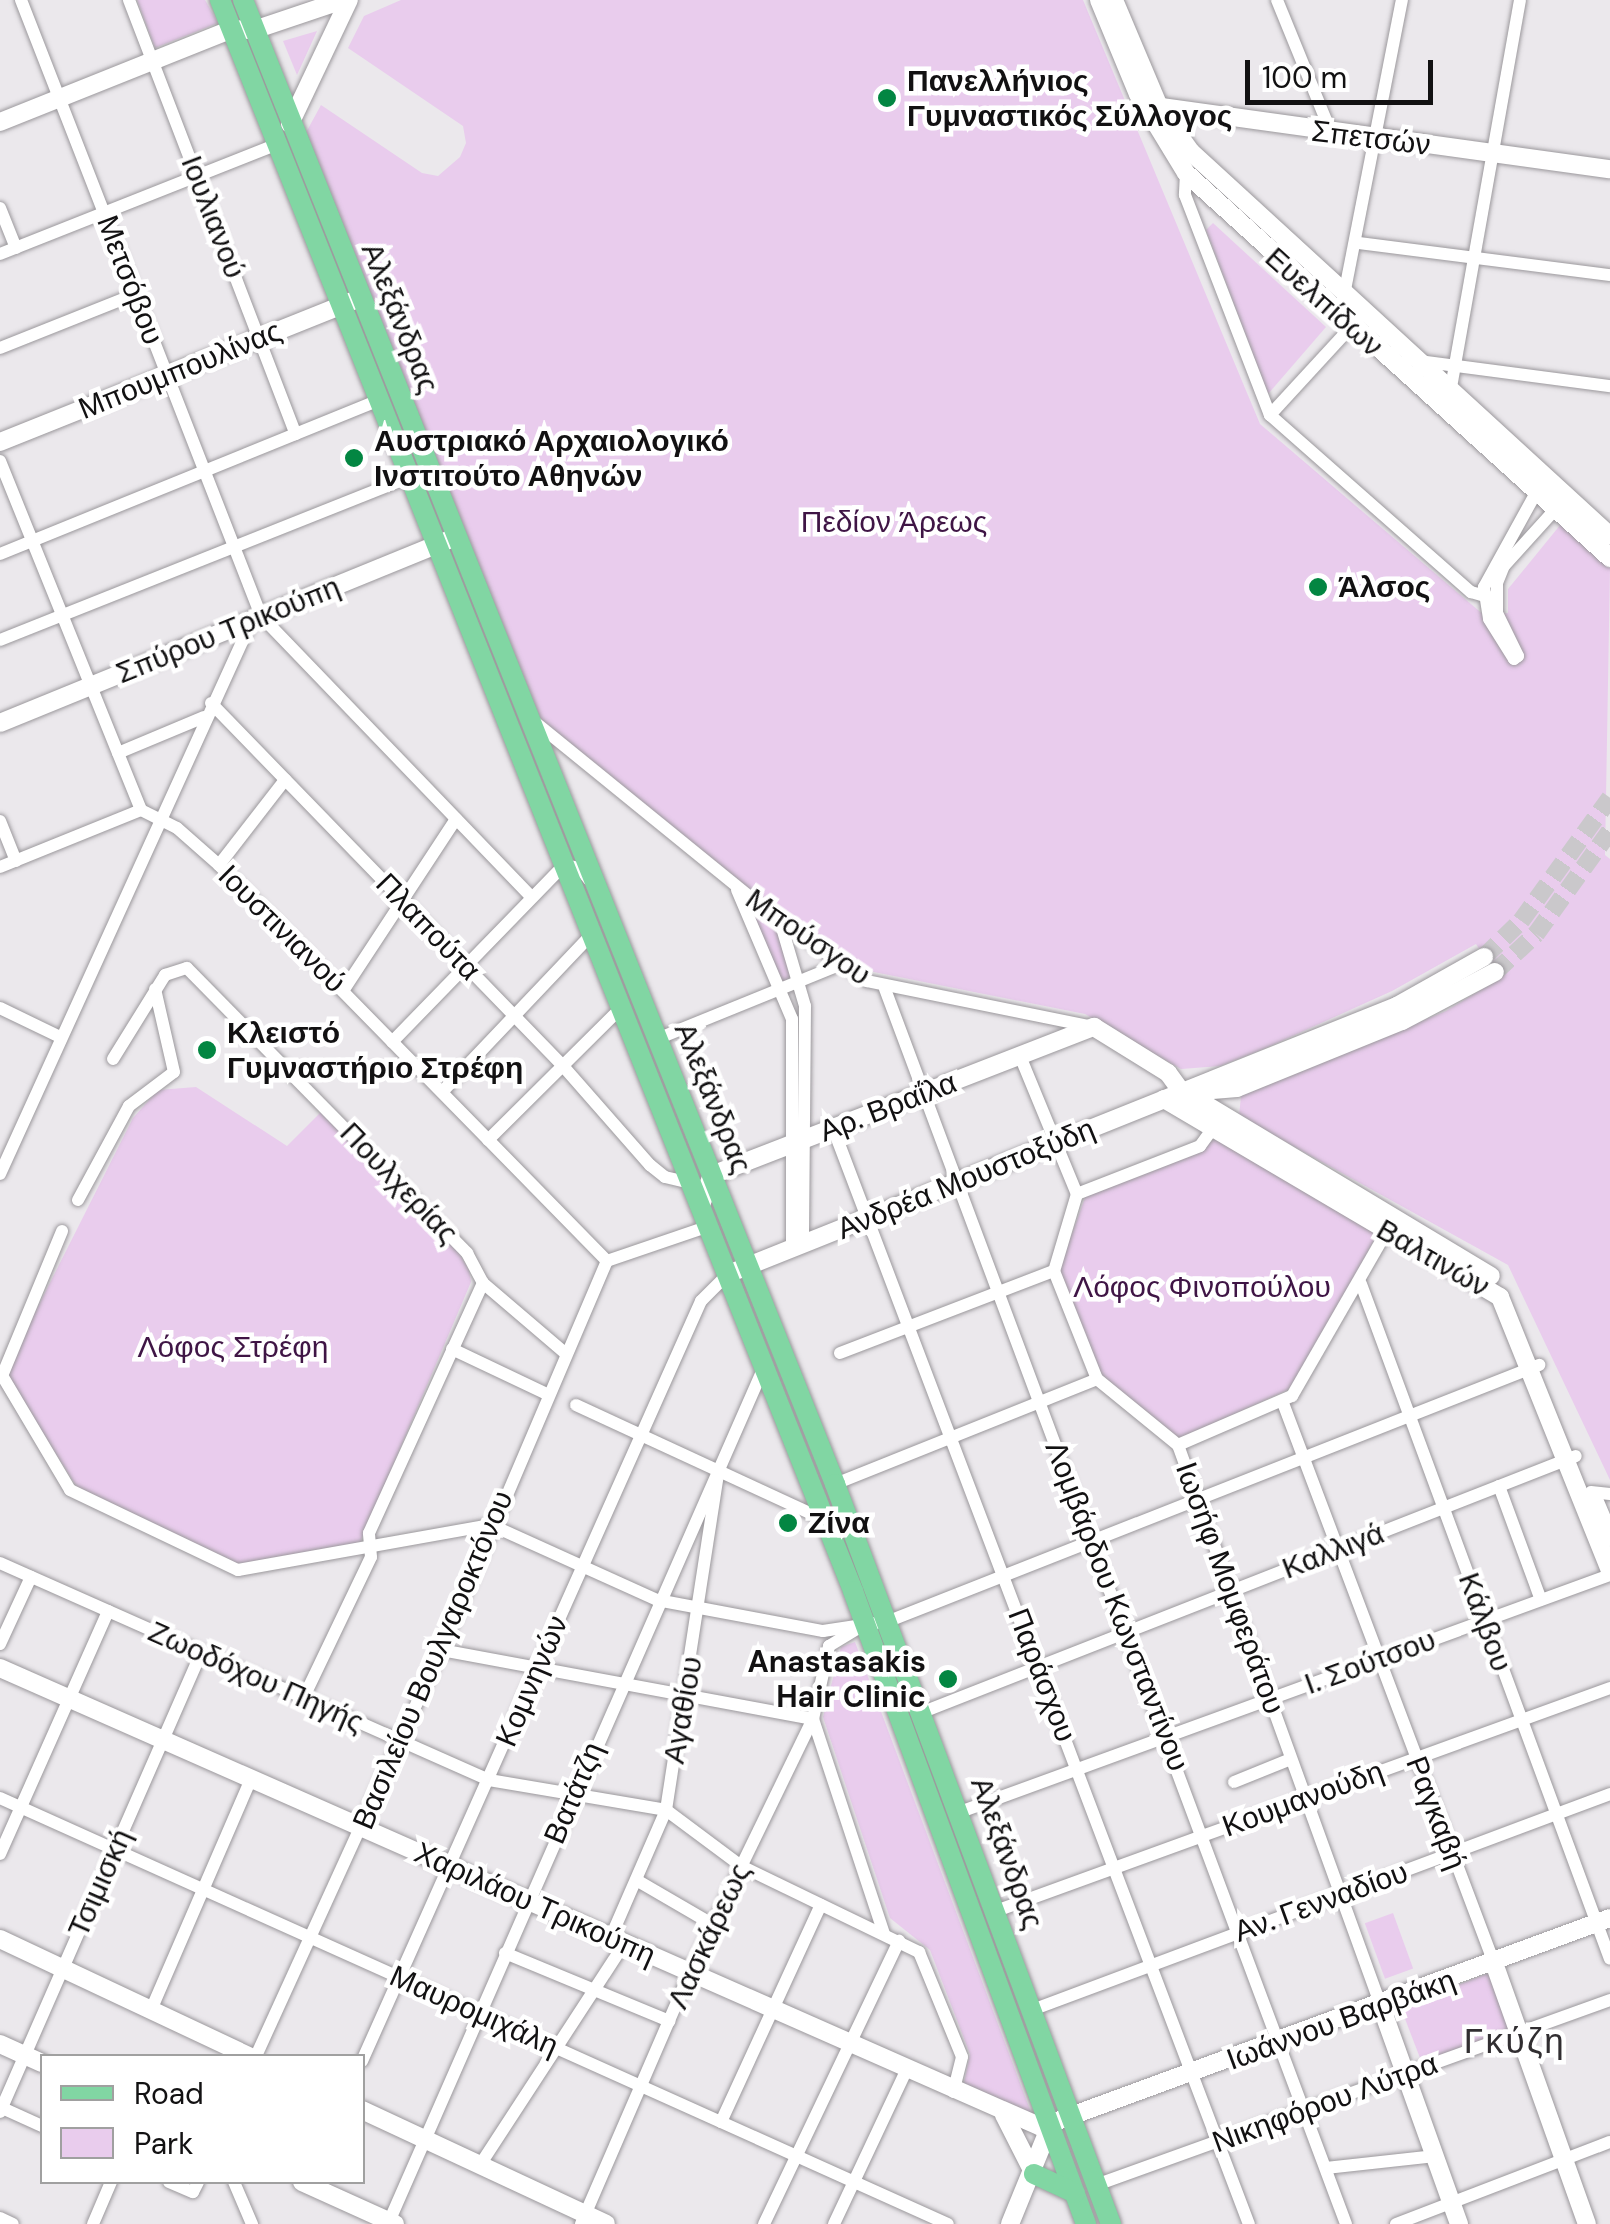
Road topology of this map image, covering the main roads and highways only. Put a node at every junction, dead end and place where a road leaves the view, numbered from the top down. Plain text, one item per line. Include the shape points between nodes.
1 (220, 0) edge
2 (243, 0) edge
3 (351, 302) junction
4 (446, 540) junction
5 (702, 1179) junction
6 (738, 1270) junction
7 (1034, 2174) road end
8 (1075, 2194) junction
9 (1086, 2224) edge
10 (1110, 2224) edge

1 - 3 main road, Αλεξάνδρας
2 - 3 main road, Αλεξάνδρας
3 - 4 main road, Αλεξάνδρας
3 - 4 main road, Αλεξάνδρας via 409,477
4 - 5 main road, Αλεξάνδρας via 564,865
4 - 5 main road, Αλεξάνδρας via 528,716 657,1039
5 - 6 main road, Αλεξάνδρας
5 - 6 main road, Αλεξάνδρας via 701,1206
6 - 8 main road, Αλεξάνδρας via 742,1308
6 - 10 main road, Αλεξάνδρας via 836,1484
7 - 8 main road
8 - 9 main road, Αλεξάνδρας

